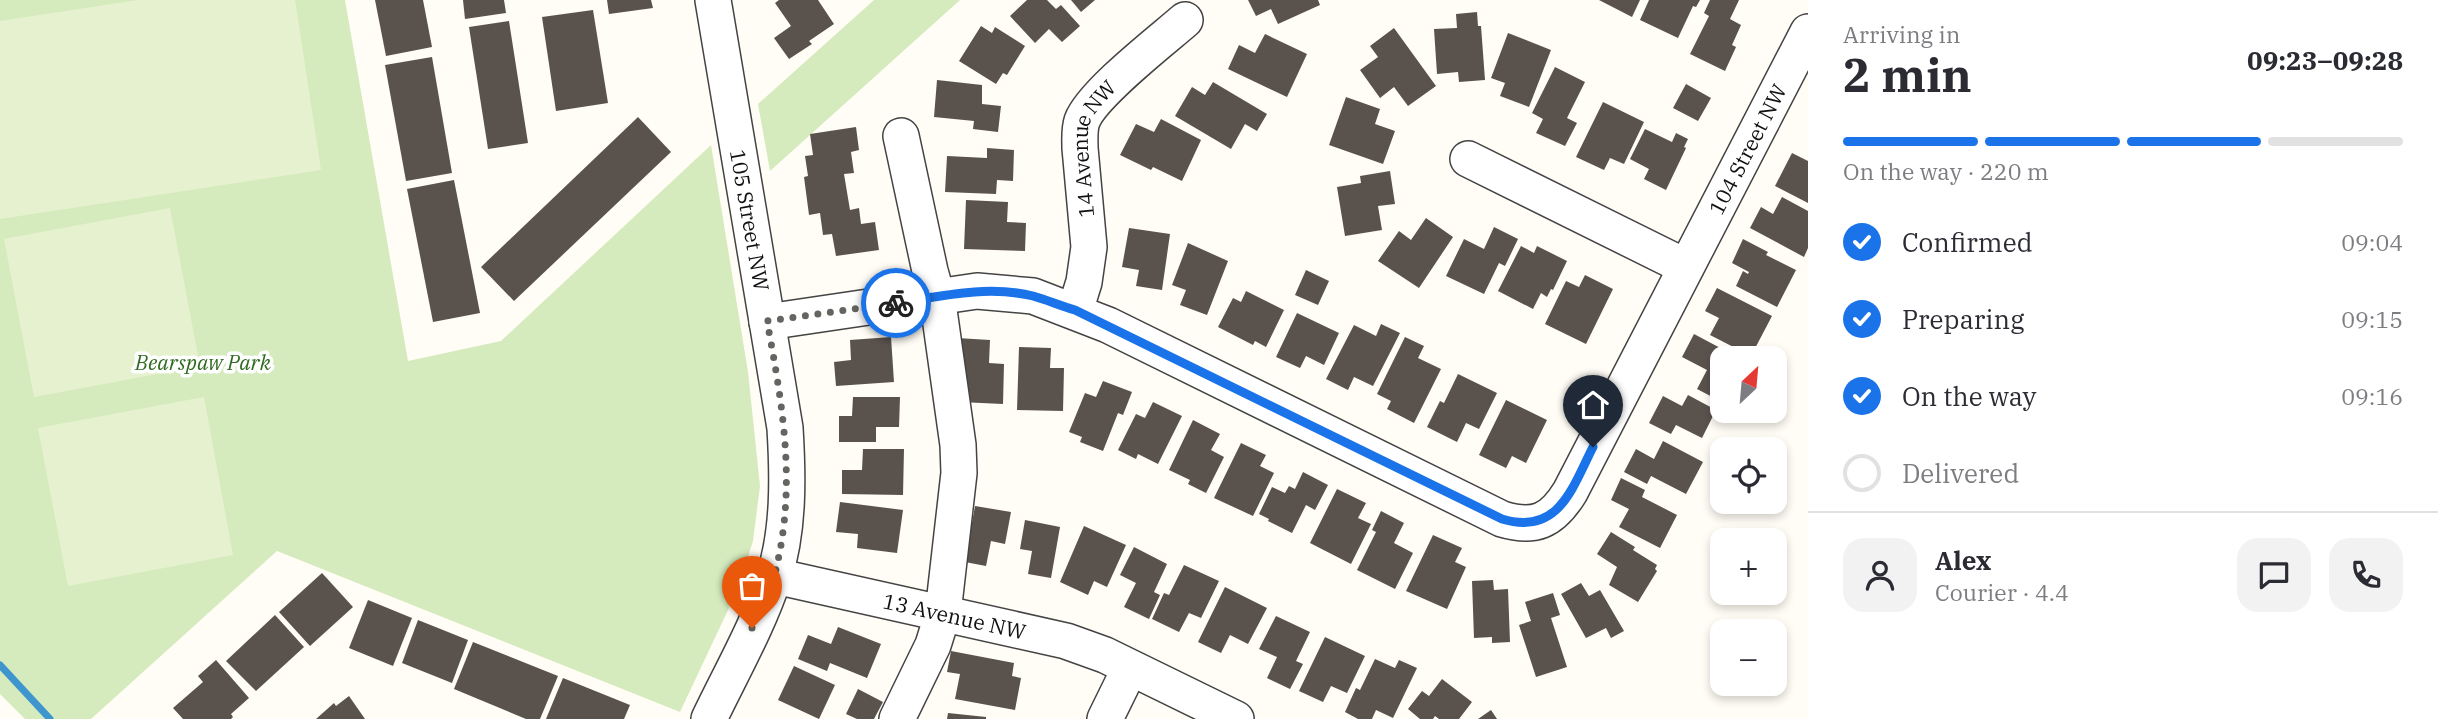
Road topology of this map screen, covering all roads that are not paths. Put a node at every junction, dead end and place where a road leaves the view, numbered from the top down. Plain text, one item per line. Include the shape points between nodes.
1 (713, 0) edge
2 (1185, 20) dead end
3 (1808, 32) edge
4 (901, 136) dead end
5 (1468, 159) dead end
6 (1686, 267) junction
7 (937, 296) junction
8 (1075, 310) junction
9 (767, 321) junction
10 (775, 576) junction
11 (943, 613) junction
12 (1130, 668) junction
13 (709, 719) edge
14 (897, 719) edge
15 (1105, 719) edge
16 (1236, 719) edge

1 - 9 street, 105 Street NW
2 - 8 street, 14 Avenue NW via 1104,92 1083,120 1080,148 1089,247
3 - 6 street, 104 Street NW
4 - 7 street
5 - 6 street
6 - 8 street, 104 Street NW via 1570,492 1551,516 1539,522 1502,519
7 - 8 street via 1005,292
7 - 9 street
7 - 11 street via 959,473
9 - 10 street, 105 Street NW via 787,468 786,510
10 - 11 street, 13 Avenue NW
10 - 13 street, 105 Street NW
11 - 12 street, 13 Avenue NW via 1066,641
11 - 14 street via 933,645
12 - 15 street
12 - 16 street, 13 Avenue NW

